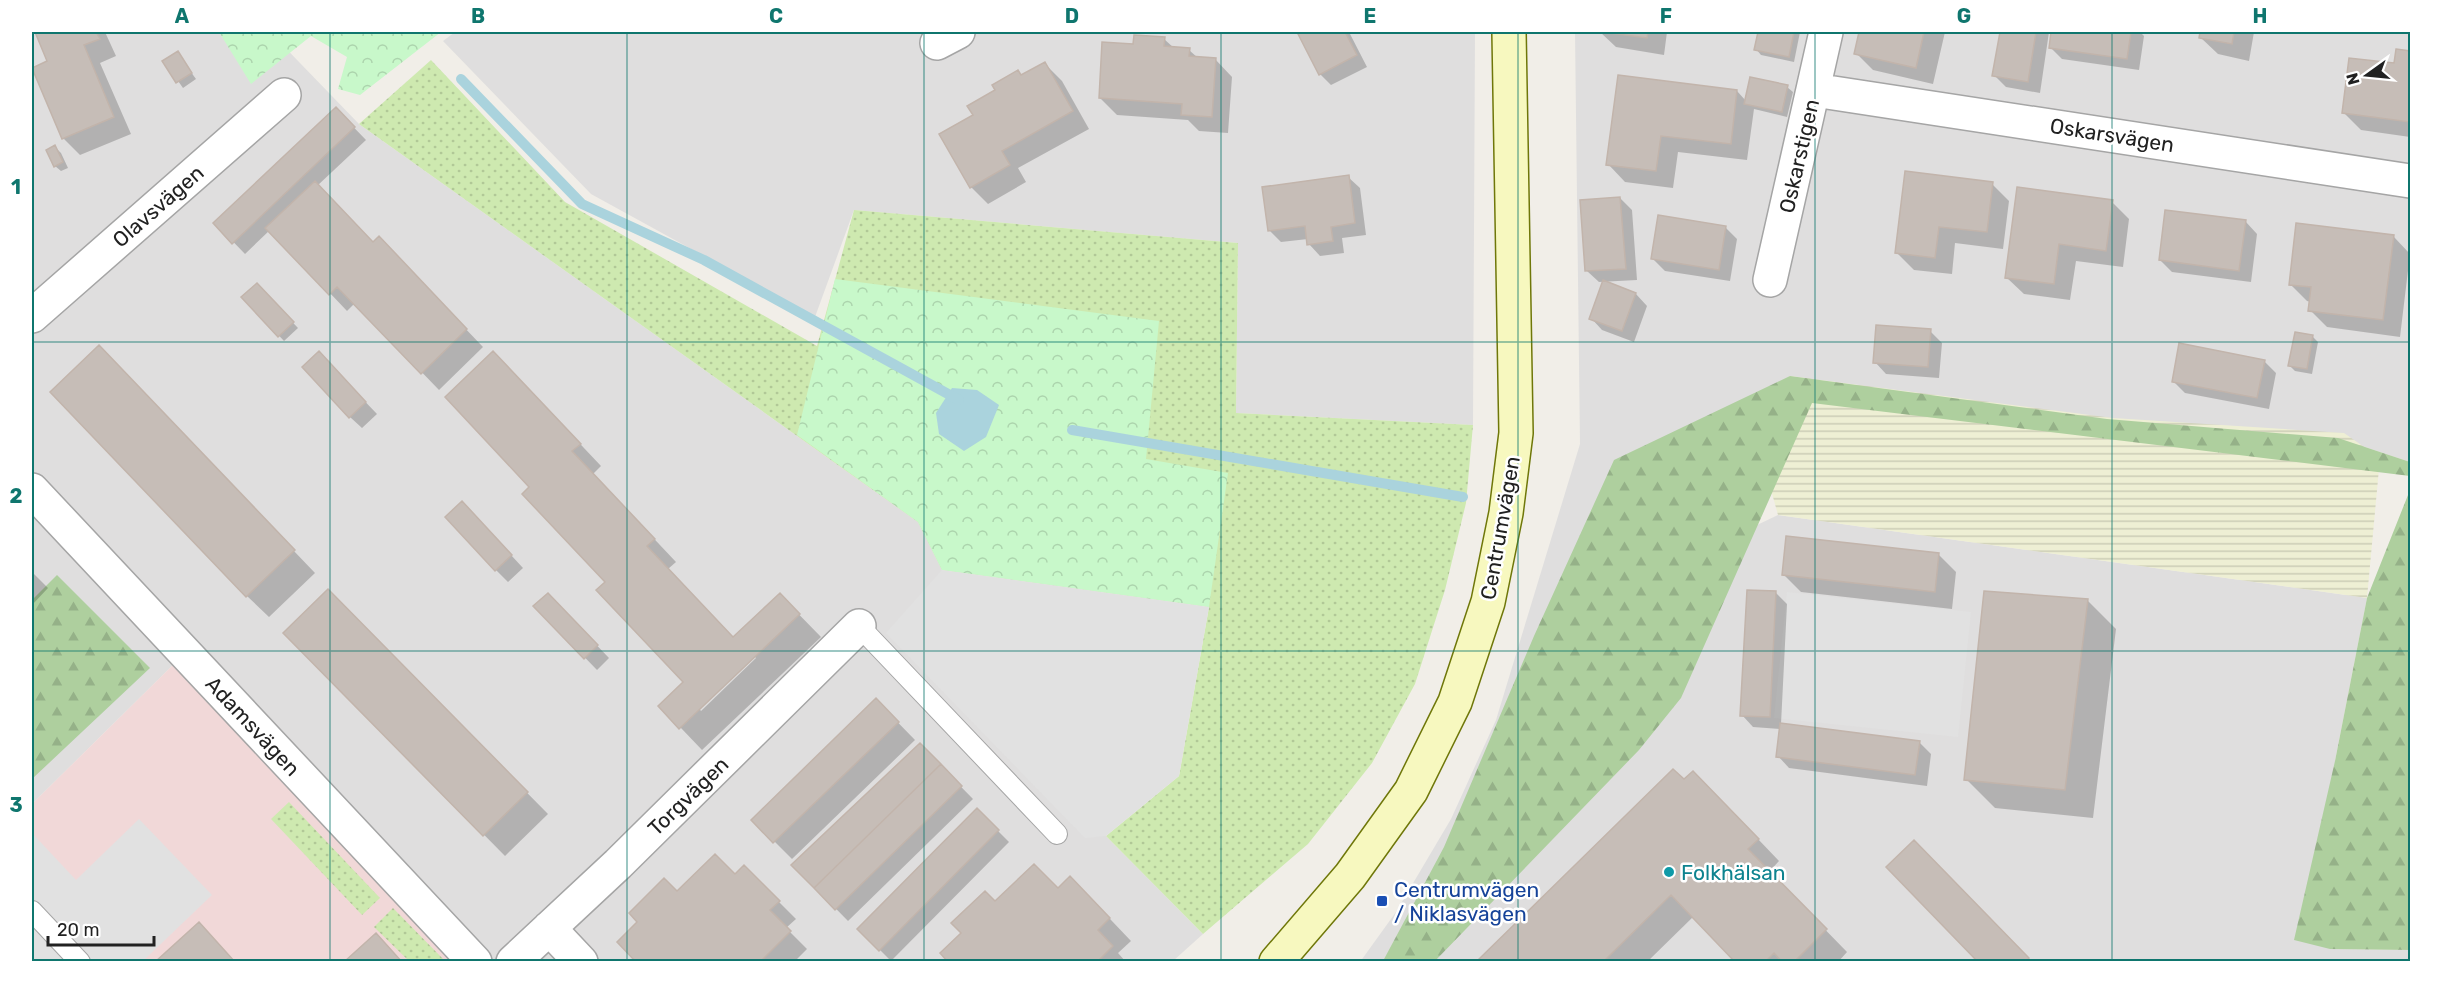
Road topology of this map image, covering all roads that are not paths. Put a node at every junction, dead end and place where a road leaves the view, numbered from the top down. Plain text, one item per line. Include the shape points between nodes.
1 (1509, 32) edge
2 (1826, 32) edge
3 (1815, 90) junction
4 (284, 95) dead end
5 (2410, 181) edge
6 (1770, 280) dead end
7 (32, 316) edge
8 (32, 490) edge
9 (859, 626) joint
10 (1057, 834) dead end
11 (32, 911) edge
12 (549, 928) junction
13 (80, 962) edge
14 (475, 962) edge
15 (513, 962) edge
16 (581, 962) edge
17 (1276, 962) edge

1 - 17 main road, Centrumvägen via 1516,433 1506,513 1488,602 1455,702 1411,791 1350,876
2 - 3 street, Oskarstigen
3 - 5 street, Oskarsvägen
3 - 6 street, Oskarstigen
4 - 7 street, Olavsvägen
8 - 14 street, Adamsvägen
9 - 10 lane
9 - 12 street, Torgvägen
11 - 13 lane
12 - 15 street, Torgvägen
12 - 16 street

